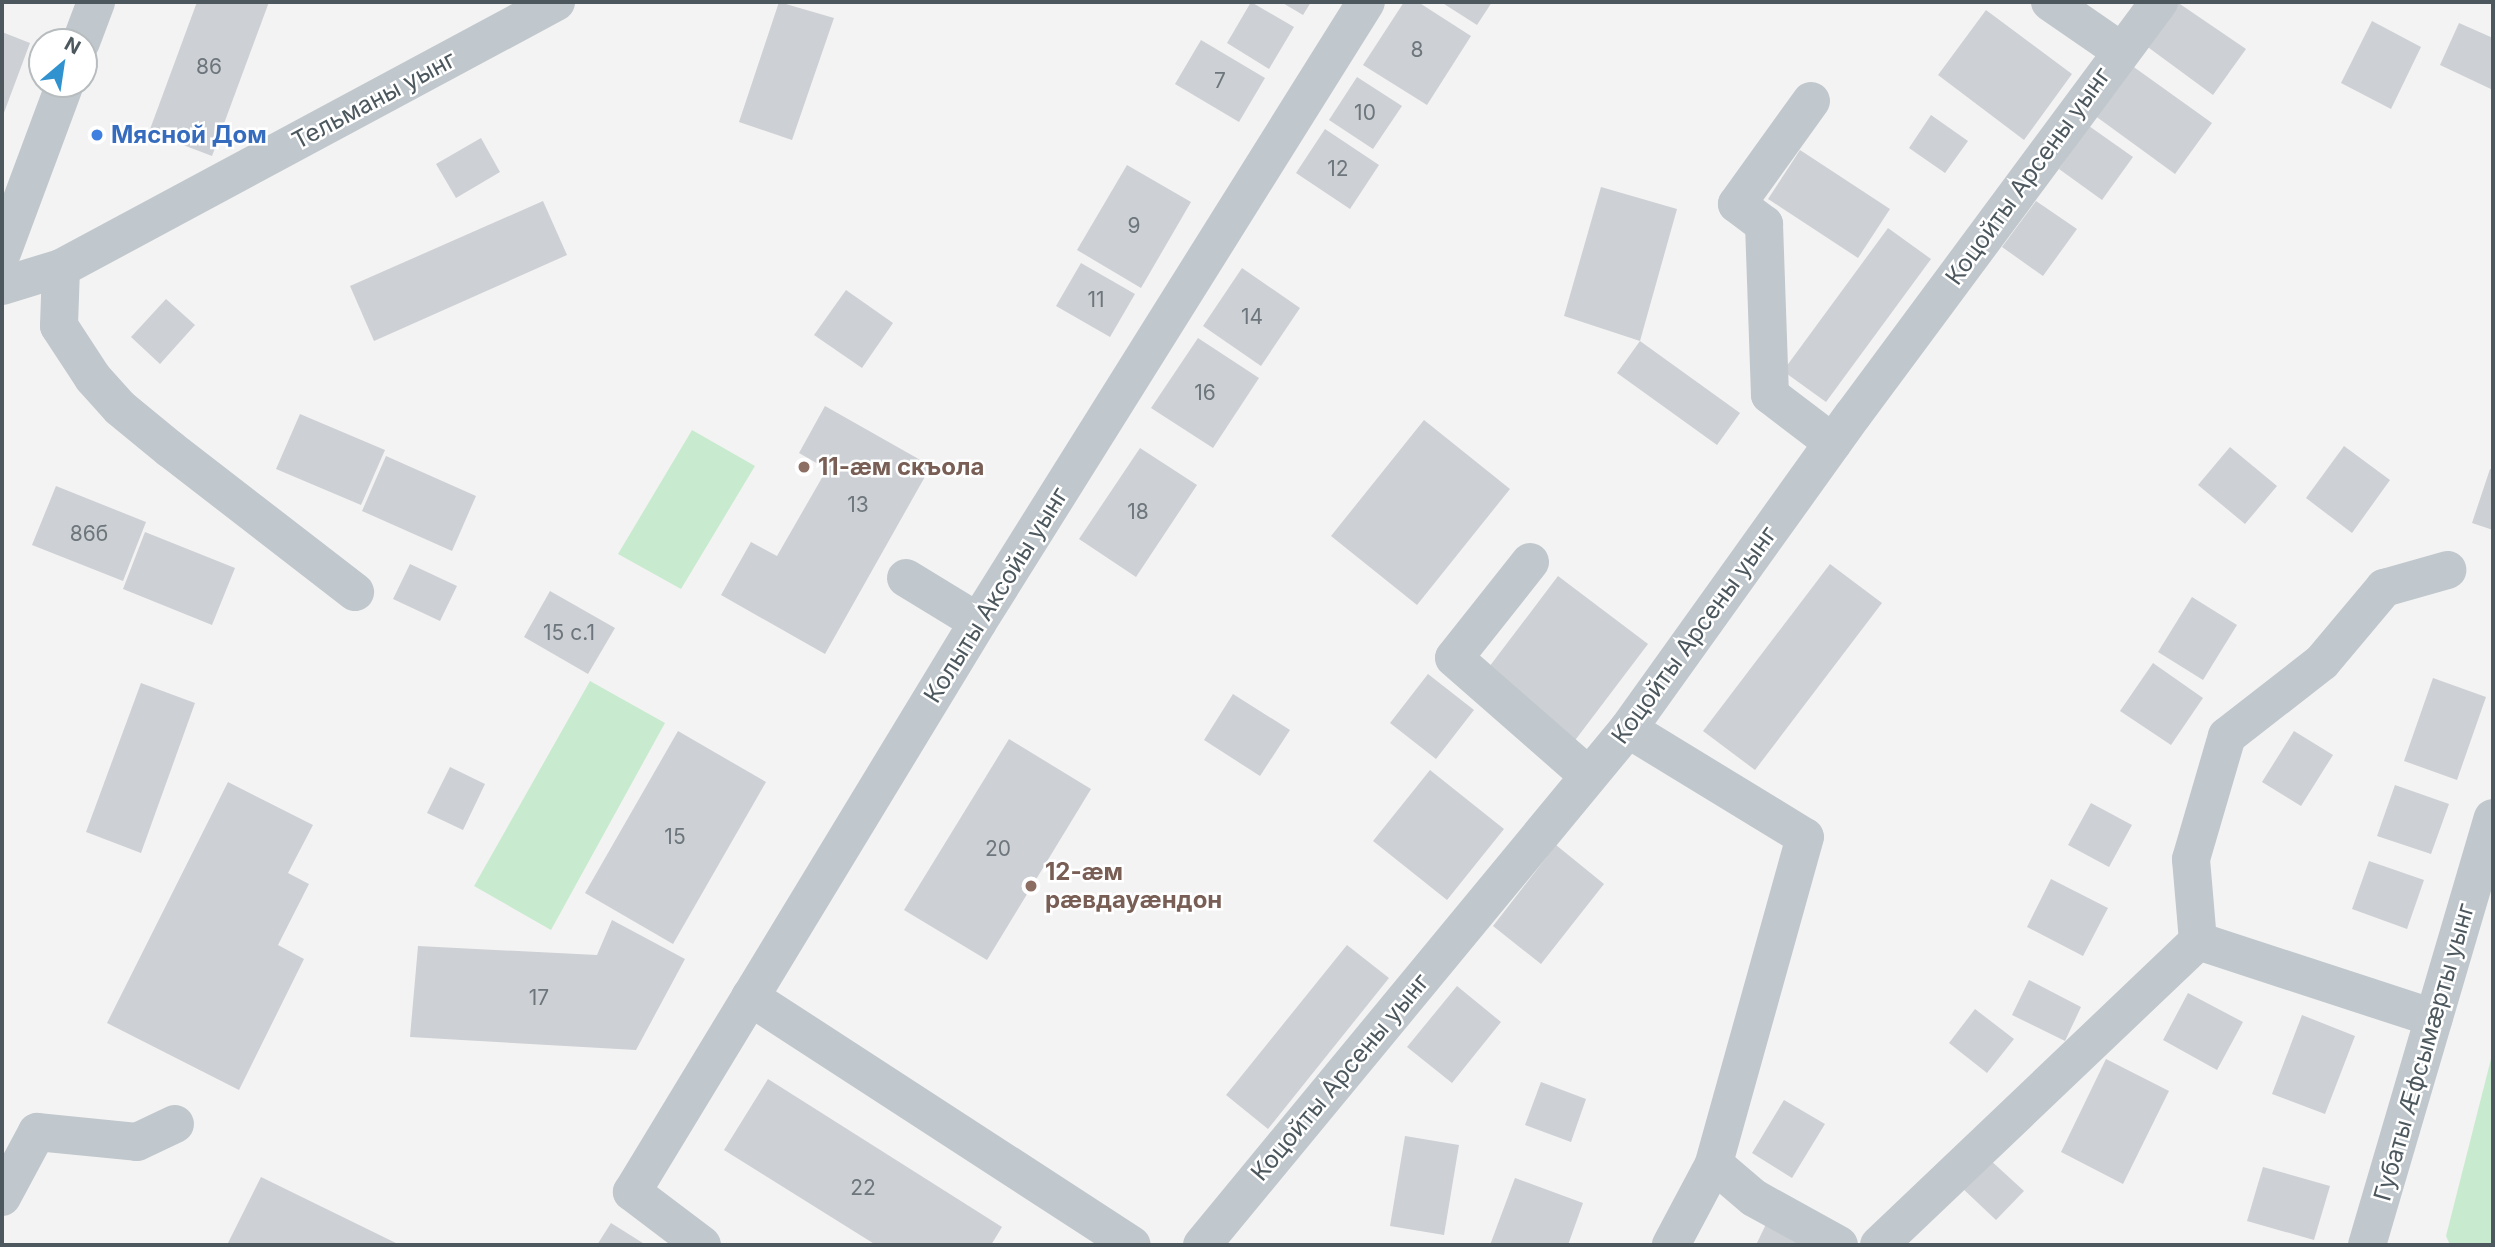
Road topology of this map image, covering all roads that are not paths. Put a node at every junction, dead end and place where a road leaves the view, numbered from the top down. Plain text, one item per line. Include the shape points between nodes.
1 (96, 2) edge
2 (556, 2) edge
3 (1366, 2) edge
4 (2050, 2) edge
5 (2159, 2) edge
6 (86, 28) edge
7 (2121, 51) junction
8 (60, 98) edge
9 (1811, 100) dead end
10 (2, 253) edge
11 (61, 268) junction
12 (2, 286) edge
13 (1833, 443) junction
14 (1530, 562) dead end
15 (2447, 570) dead end
16 (906, 578) dead end
17 (355, 592) dead end
18 (978, 622) junction
19 (1628, 729) junction
20 (1589, 776) junction
21 (2493, 818) edge
22 (2479, 916) edge
23 (2198, 941) junction
24 (750, 997) junction
25 (2434, 1018) junction
26 (175, 1124) dead end
27 (1714, 1164) junction
28 (2, 1197) edge
29 (702, 1245) edge
30 (1132, 1245) edge
31 (1202, 1245) edge
32 (1671, 1245) edge
33 (1839, 1245) edge
34 (1879, 1245) edge
35 (2367, 1245) edge

1 - 6 street
2 - 11 street, Тельманы уынг
3 - 18 street, Колыты Аксойы уынг
4 - 7 street
5 - 7 street, Коцойты Арсены уынг
7 - 13 street, Коцойты Арсены уынг
8 - 10 street
9 - 13 street via 1737,204 1765,224 1770,395
11 - 12 street, Тельманы уынг
11 - 17 street via 59,326 93,378 120,408
13 - 19 street, Коцойты Арсены уынг
14 - 20 street via 1454,658
15 - 23 street via 2384,588 2322,662 2227,736 2191,859
16 - 18 street
18 - 24 street, Колыты Аксойы уынг
19 - 20 street, Коцойты Арсены уынг
19 - 27 street via 1805,837
20 - 31 street, Коцойты Арсены уынг
21 - 22 street, Губаты Æфсымæрты уынг
22 - 25 street, Губаты Æфсымæрты уынг
23 - 25 street
23 - 34 street
24 - 29 street, Колыты Аксойы уынг via 632,1192
24 - 30 street
25 - 35 street, Губаты Æфсымæрты уынг
26 - 28 street via 137,1142 37,1132
27 - 32 street
27 - 33 street via 1754,1198

